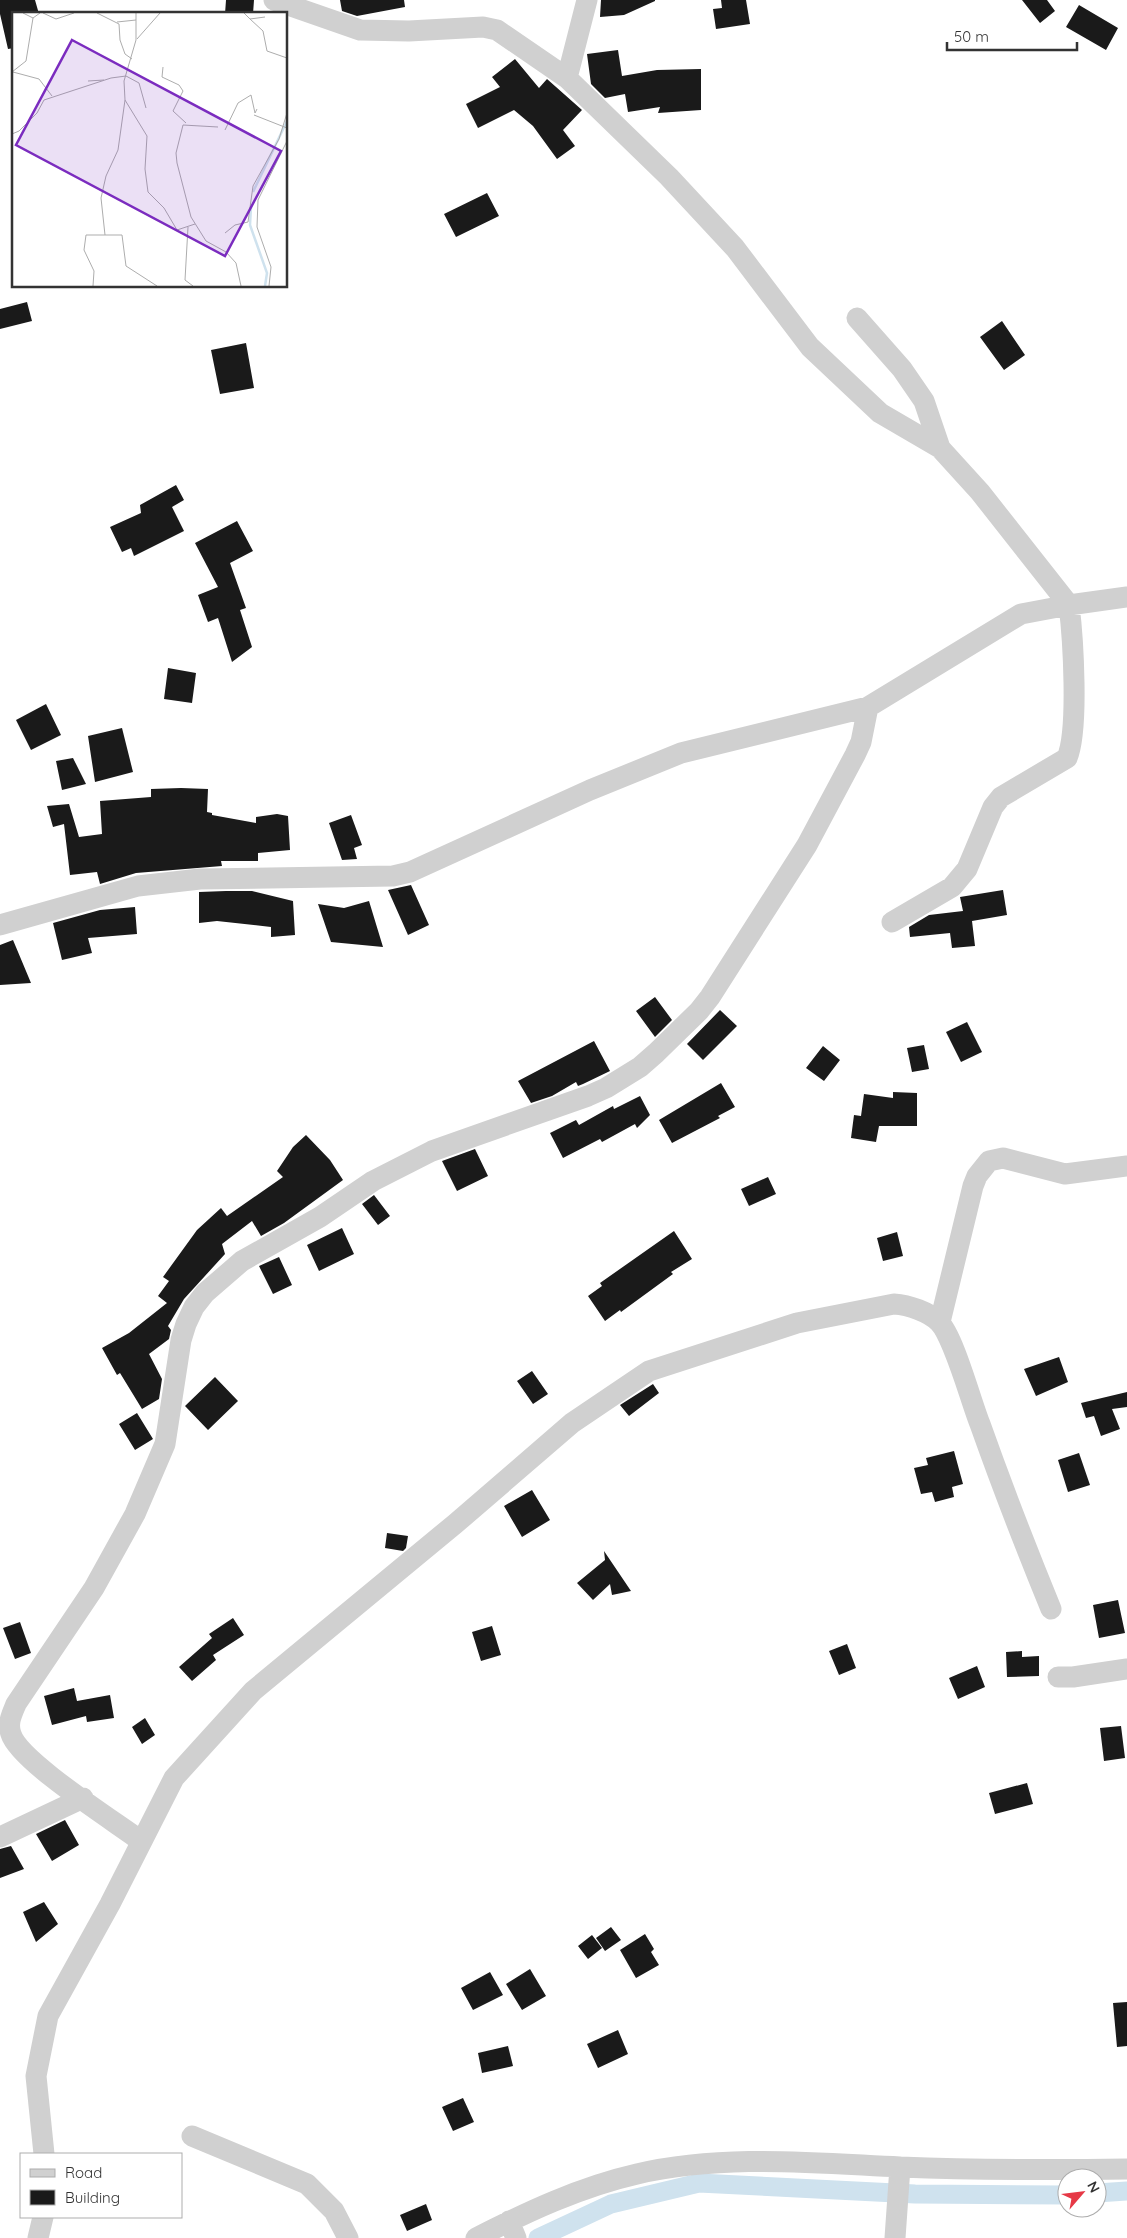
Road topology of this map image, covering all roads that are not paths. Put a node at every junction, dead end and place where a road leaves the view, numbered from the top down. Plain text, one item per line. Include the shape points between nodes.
1 (274, 0) edge
2 (587, 0) edge
3 (567, 78) junction
4 (857, 318) dead end
5 (940, 448) junction
6 (1127, 597) edge
7 (1069, 605) junction
8 (868, 707) junction
9 (892, 922) dead end
10 (0, 925) edge
11 (1127, 1166) edge
12 (940, 1322) junction
13 (1051, 1609) dead end
14 (1127, 1669) edge
15 (1058, 1677) dead end
16 (83, 1798) junction
17 (0, 1838) edge
18 (141, 1841) junction
19 (192, 2136) dead end
20 (44, 2153) edge
21 (1127, 2170) edge
22 (899, 2173) junction
23 (43, 2218) edge
24 (896, 2228) edge
25 (513, 2231) edge
26 (38, 2238) edge
27 (348, 2238) edge
28 (476, 2238) edge

1 - 3 street via 360,30 483,27 497,30
2 - 3 street
3 - 5 street via 669,177 735,248 810,347 880,413
4 - 5 street via 902,369 924,401
5 - 7 street via 980,492
6 - 7 street
7 - 8 street via 1017,616
7 - 9 street via 1073,716 1067,758 1001,797 993,807 967,869 952,887
8 - 10 street via 681,753 403,874 200,879 138,886
8 - 16 street via 861,742 807,845 710,996 656,1053 640,1067 588,1096 432,1151 373,1181 320,1218 242,1261 199,1300 186,1324 182,1340 165,1444 135,1514 94,1588 10,1716 10,1734 17,1746 50,1776
11 - 12 street via 1065,1174 1003,1158 989,1161 973,1186
12 - 13 street
12 - 18 street via 902,1305 876,1308 796,1323 649,1371 572,1423 253,1691 174,1778
14 - 15 street
16 - 17 street
16 - 18 street
18 - 20 street via 48,2016 36,2076
19 - 27 street via 308,2184 334,2211
21 - 22 street
22 - 24 street
22 - 25 street via 829,2162 713,2162 638,2173 598,2184
23 - 26 street
25 - 28 street

